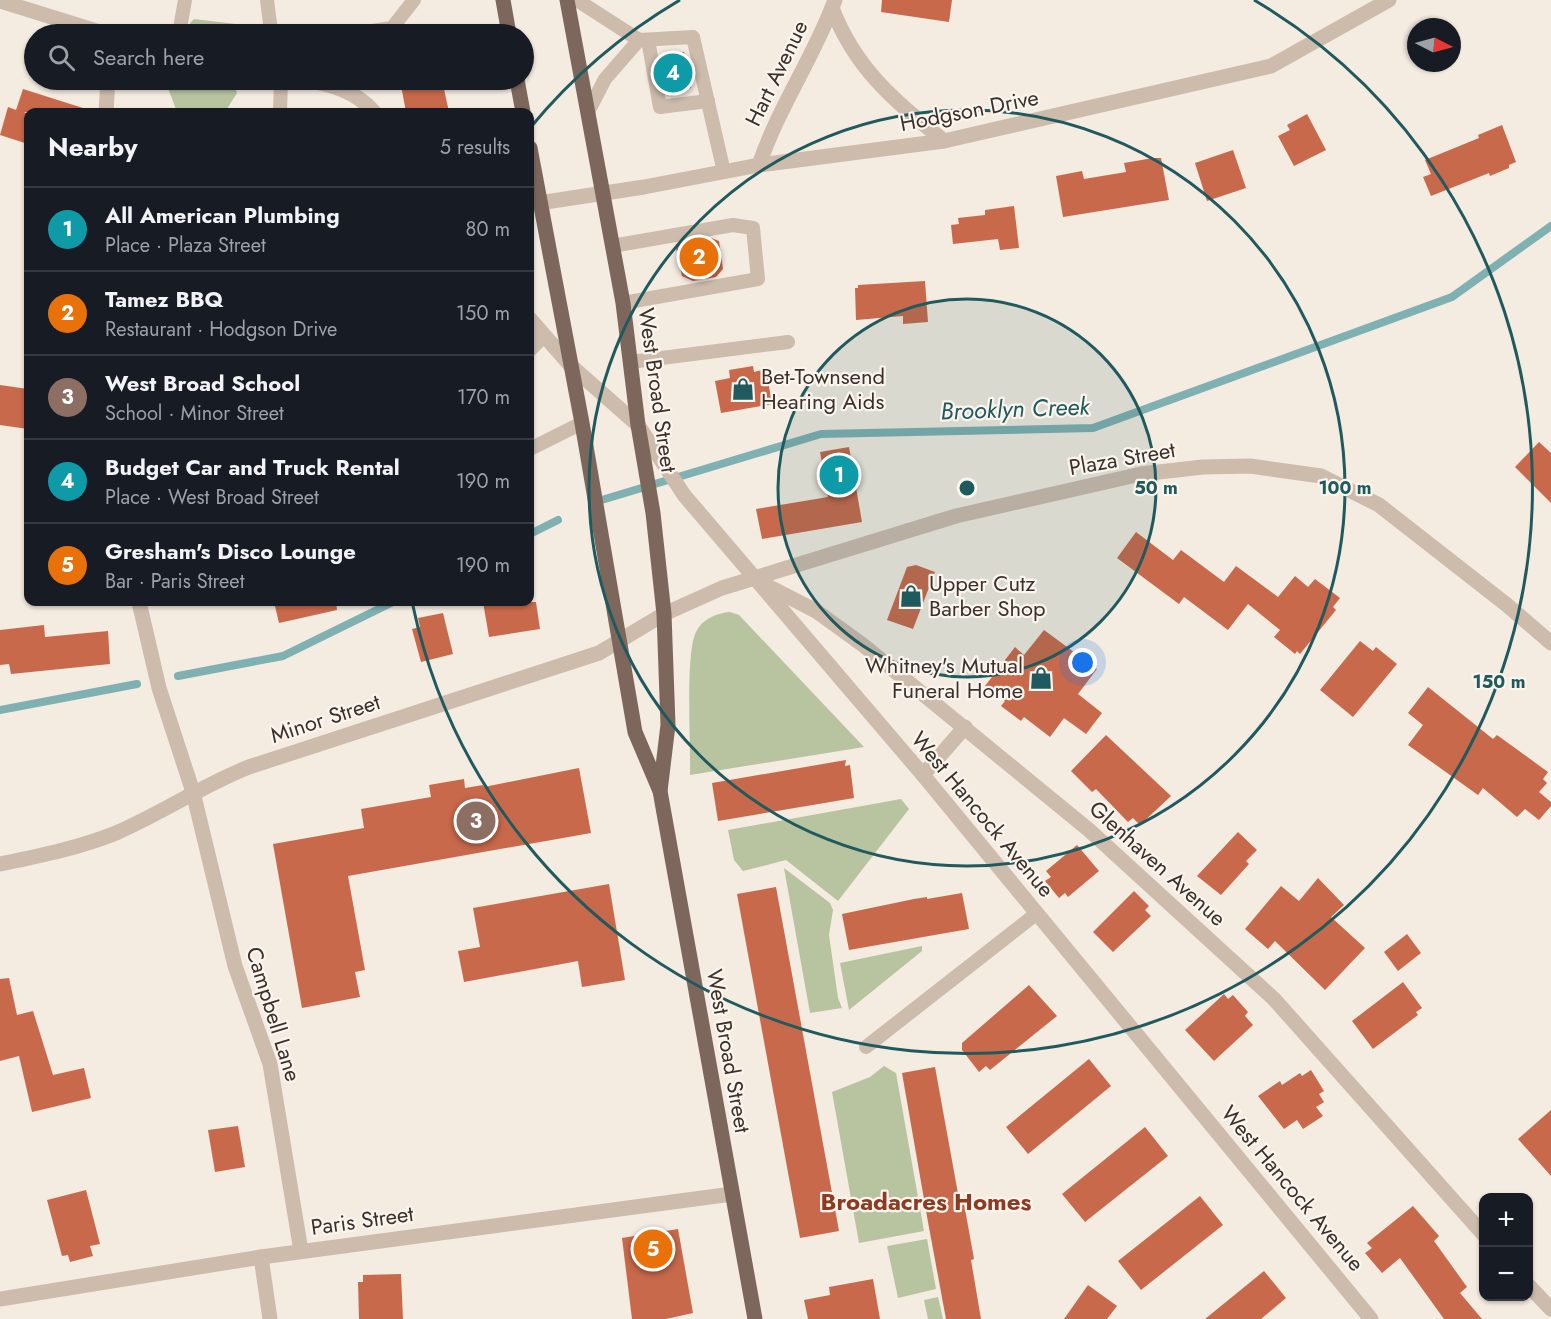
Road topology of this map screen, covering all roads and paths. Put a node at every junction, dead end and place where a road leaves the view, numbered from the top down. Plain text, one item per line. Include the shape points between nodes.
1 (185, 0) edge
2 (267, 0) edge
3 (414, 0) edge
4 (503, 0) edge
5 (567, 0) edge
6 (577, 0) edge
7 (1389, 0) edge
8 (0, 1) edge
9 (833, 4) edge
10 (74, 24) edge
11 (181, 24) edge
12 (270, 24) edge
13 (395, 24) edge
14 (507, 24) edge
15 (644, 40) junction
16 (107, 90) edge
17 (281, 90) edge
18 (344, 90) edge
19 (519, 90) edge
20 (708, 101) junction
21 (106, 108) edge
22 (280, 108) edge
23 (370, 108) edge
24 (522, 108) edge
25 (588, 112) junction
26 (944, 141) junction
27 (759, 165) junction
28 (534, 172) edge
29 (724, 172) junction
30 (602, 193) junction
31 (539, 203) junction
32 (612, 246) junction
33 (623, 303) junction
34 (534, 323) edge
35 (544, 336) junction
36 (788, 342) dead end
37 (534, 346) edge
38 (630, 362) junction
39 (571, 366) junction
40 (582, 423) junction
41 (638, 425) junction
42 (534, 442) edge
43 (754, 579) junction
44 (140, 606) edge
45 (664, 614) junction
46 (619, 643) junction
47 (1551, 643) edge
48 (965, 728) junction
49 (922, 775) junction
50 (660, 790) junction
51 (193, 792) junction
52 (0, 864) edge
53 (1036, 914) junction
54 (866, 1047) dead end
55 (732, 1194) junction
56 (1479, 1229) edge
57 (301, 1251) junction
58 (261, 1257) junction
59 (1533, 1290) edge
60 (0, 1299) edge
61 (1551, 1309) edge
62 (270, 1319) edge
63 (755, 1319) edge
64 (1371, 1319) edge

1 - 11 lane
2 - 12 lane
3 - 13 lane
4 - 14 main road
5 - 25 main road, West Broad Street
6 - 15 lane
7 - 26 street, Hodgson Drive via 1271,66
8 - 10 street
9 - 26 street via 843,38 862,66
9 - 27 street, Hart Avenue
15 - 20 lane via 693,37
15 - 20 lane via 660,107
15 - 25 lane via 605,79
16 - 21 street
17 - 22 lane
18 - 23 street
19 - 24 main road
20 - 29 lane
25 - 30 main road, West Broad Street
26 - 27 street, Hodgson Drive
27 - 29 street, Hodgson Drive
28 - 31 main road, West Broad Street
29 - 30 street, Hodgson Drive
30 - 31 street, Hodgson Drive
30 - 32 main road, West Broad Street
31 - 39 main road, West Broad Street
32 - 33 main road, West Broad Street
32 - 33 lane via 733,225 753,228 758,279
33 - 38 main road, West Broad Street
34 - 35 street, West Hancock Avenue
35 - 37 lane
35 - 39 street, West Hancock Avenue
36 - 38 lane
38 - 41 main road, West Broad Street
39 - 40 main road, West Broad Street
39 - 41 street, West Hancock Avenue
40 - 42 lane
40 - 46 main road, West Broad Street
41 - 43 street, West Hancock Avenue via 684,495
41 - 45 main road, West Broad Street
43 - 45 street, Plaza Street via 697,597
43 - 47 street, Plaza Street via 957,516 1141,474 1250,466 1321,476 1379,505
43 - 48 street, Glenhaven Avenue via 816,611
43 - 49 street, West Hancock Avenue
44 - 51 street, Campbell Lane via 159,688
45 - 46 street, Minor Street
45 - 50 main road, West Broad Street via 668,725
46 - 50 main road, West Broad Street via 635,732
46 - 51 street, Minor Street via 588,657 249,767
48 - 49 street
48 - 56 street, Glenhaven Avenue via 1089,830 1274,999
49 - 53 street, West Hancock Avenue
50 - 55 main road, West Broad Street
51 - 52 street, Minor Street via 151,817 90,843
51 - 57 street, Campbell Lane via 227,935 270,1064
53 - 54 lane
53 - 64 street, West Hancock Avenue
55 - 57 street, Paris Street
55 - 63 main road, West Broad Street
57 - 58 street, Paris Street
58 - 60 street, Paris Street
58 - 62 street
59 - 61 street

